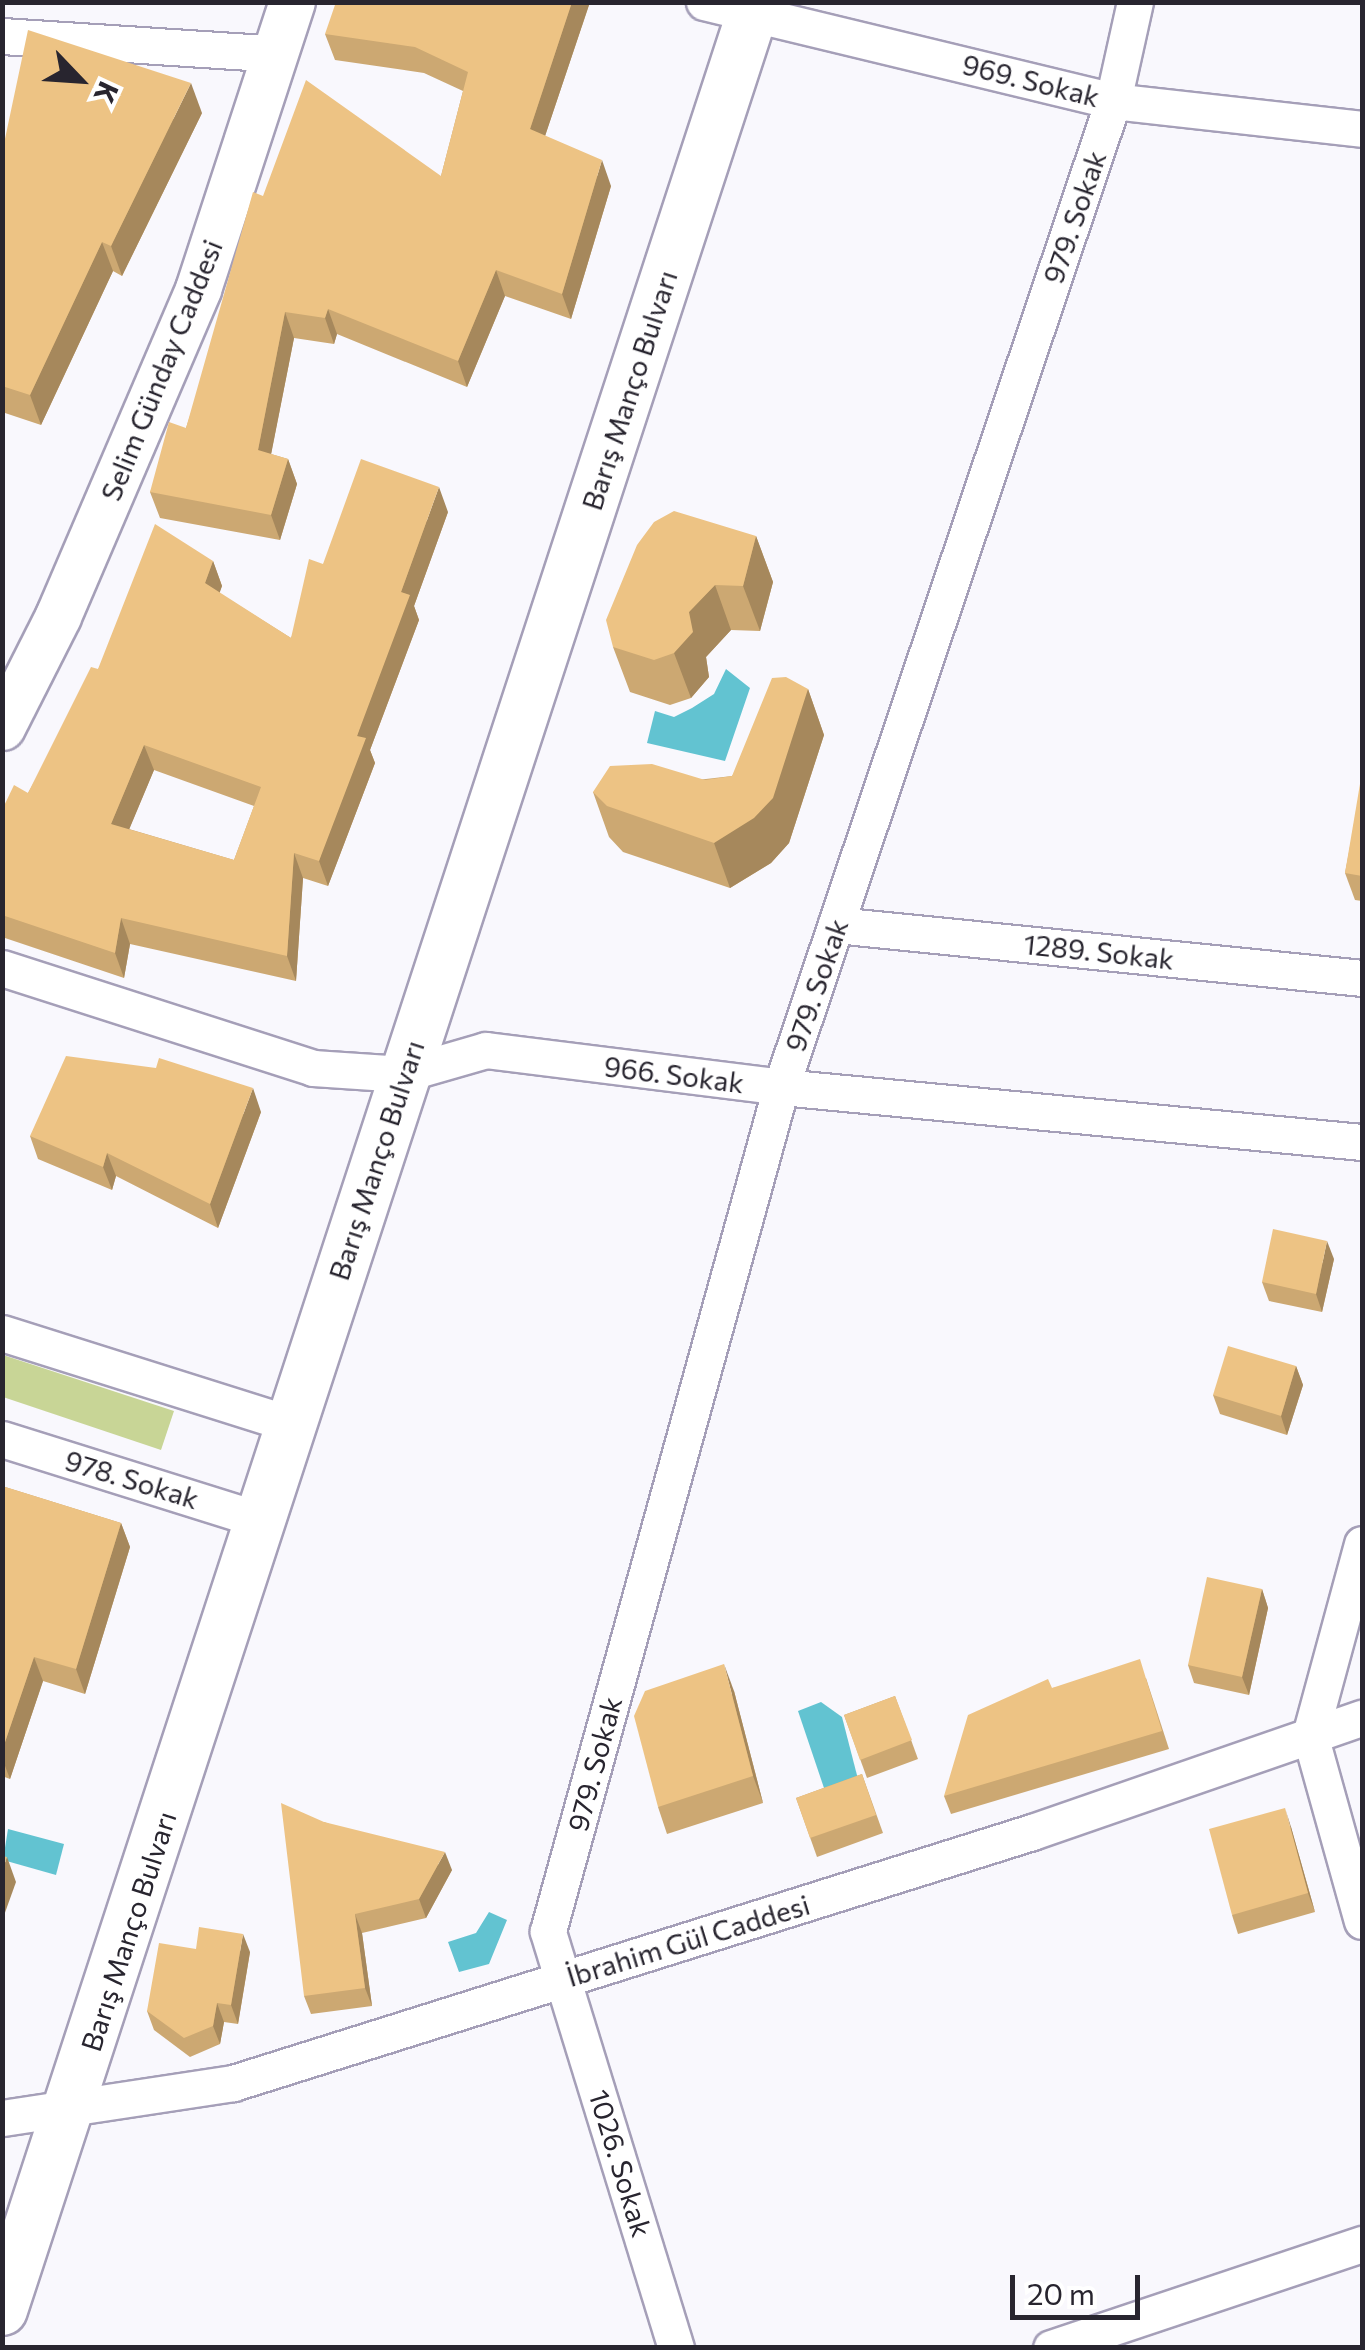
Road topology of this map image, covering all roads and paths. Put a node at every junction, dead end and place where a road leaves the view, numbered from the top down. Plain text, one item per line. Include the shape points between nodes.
1 (292, 2) edge
2 (704, 2) edge
3 (1135, 2) edge
4 (756, 5) edge
5 (2, 36) edge
6 (277, 54) junction
7 (1113, 101) junction
8 (1362, 129) edge
9 (2, 727) edge
10 (836, 925) junction
11 (2, 968) edge
12 (1362, 978) edge
13 (403, 1074) junction
14 (782, 1087) junction
15 (1362, 1142) edge
16 (2, 1333) edge
17 (292, 1425) junction
18 (2, 1439) edge
19 (261, 1520) junction
20 (1362, 1544) edge
21 (1362, 1718) edge
22 (1310, 1735) junction
23 (1362, 1921) edge
24 (566, 1978) junction
25 (69, 2109) junction
26 (2, 2118) edge
27 (1362, 2244) edge
28 (2, 2310) edge
29 (676, 2348) edge
30 (1051, 2348) edge

1 - 6 street, Selim Günday Caddesi
2 - 4 street, 969. Sokak
3 - 7 street, 979. Sokak
4 - 7 street, 969. Sokak
4 - 13 main road, Barış Manço Bulvarı
5 - 6 street
6 - 9 street, Selim Günday Caddesi via 198,289 58,616
7 - 8 street, 969. Sokak
7 - 10 street, 979. Sokak
10 - 12 street, 1289. Sokak
10 - 14 street, 979. Sokak
11 - 13 street, 966. Sokak via 314,1068
13 - 14 street, 966. Sokak via 486,1050
13 - 17 main road, Barış Manço Bulvarı
14 - 15 street, 966. Sokak
14 - 24 street, 979. Sokak via 548,1930
16 - 17 street
17 - 19 main road, Barış Manço Bulvarı
18 - 19 street, 978. Sokak
19 - 25 main road, Barış Manço Bulvarı
20 - 22 street
21 - 22 street, İbrahim Gül Caddesi
22 - 23 street
22 - 24 street, İbrahim Gül Caddesi via 1032,1832
24 - 25 street, İbrahim Gül Caddesi via 233,2083
24 - 29 street, 1026. Sokak
25 - 26 street, İbrahim Gül Caddesi
25 - 28 main road, Barış Manço Bulvarı
27 - 30 street

